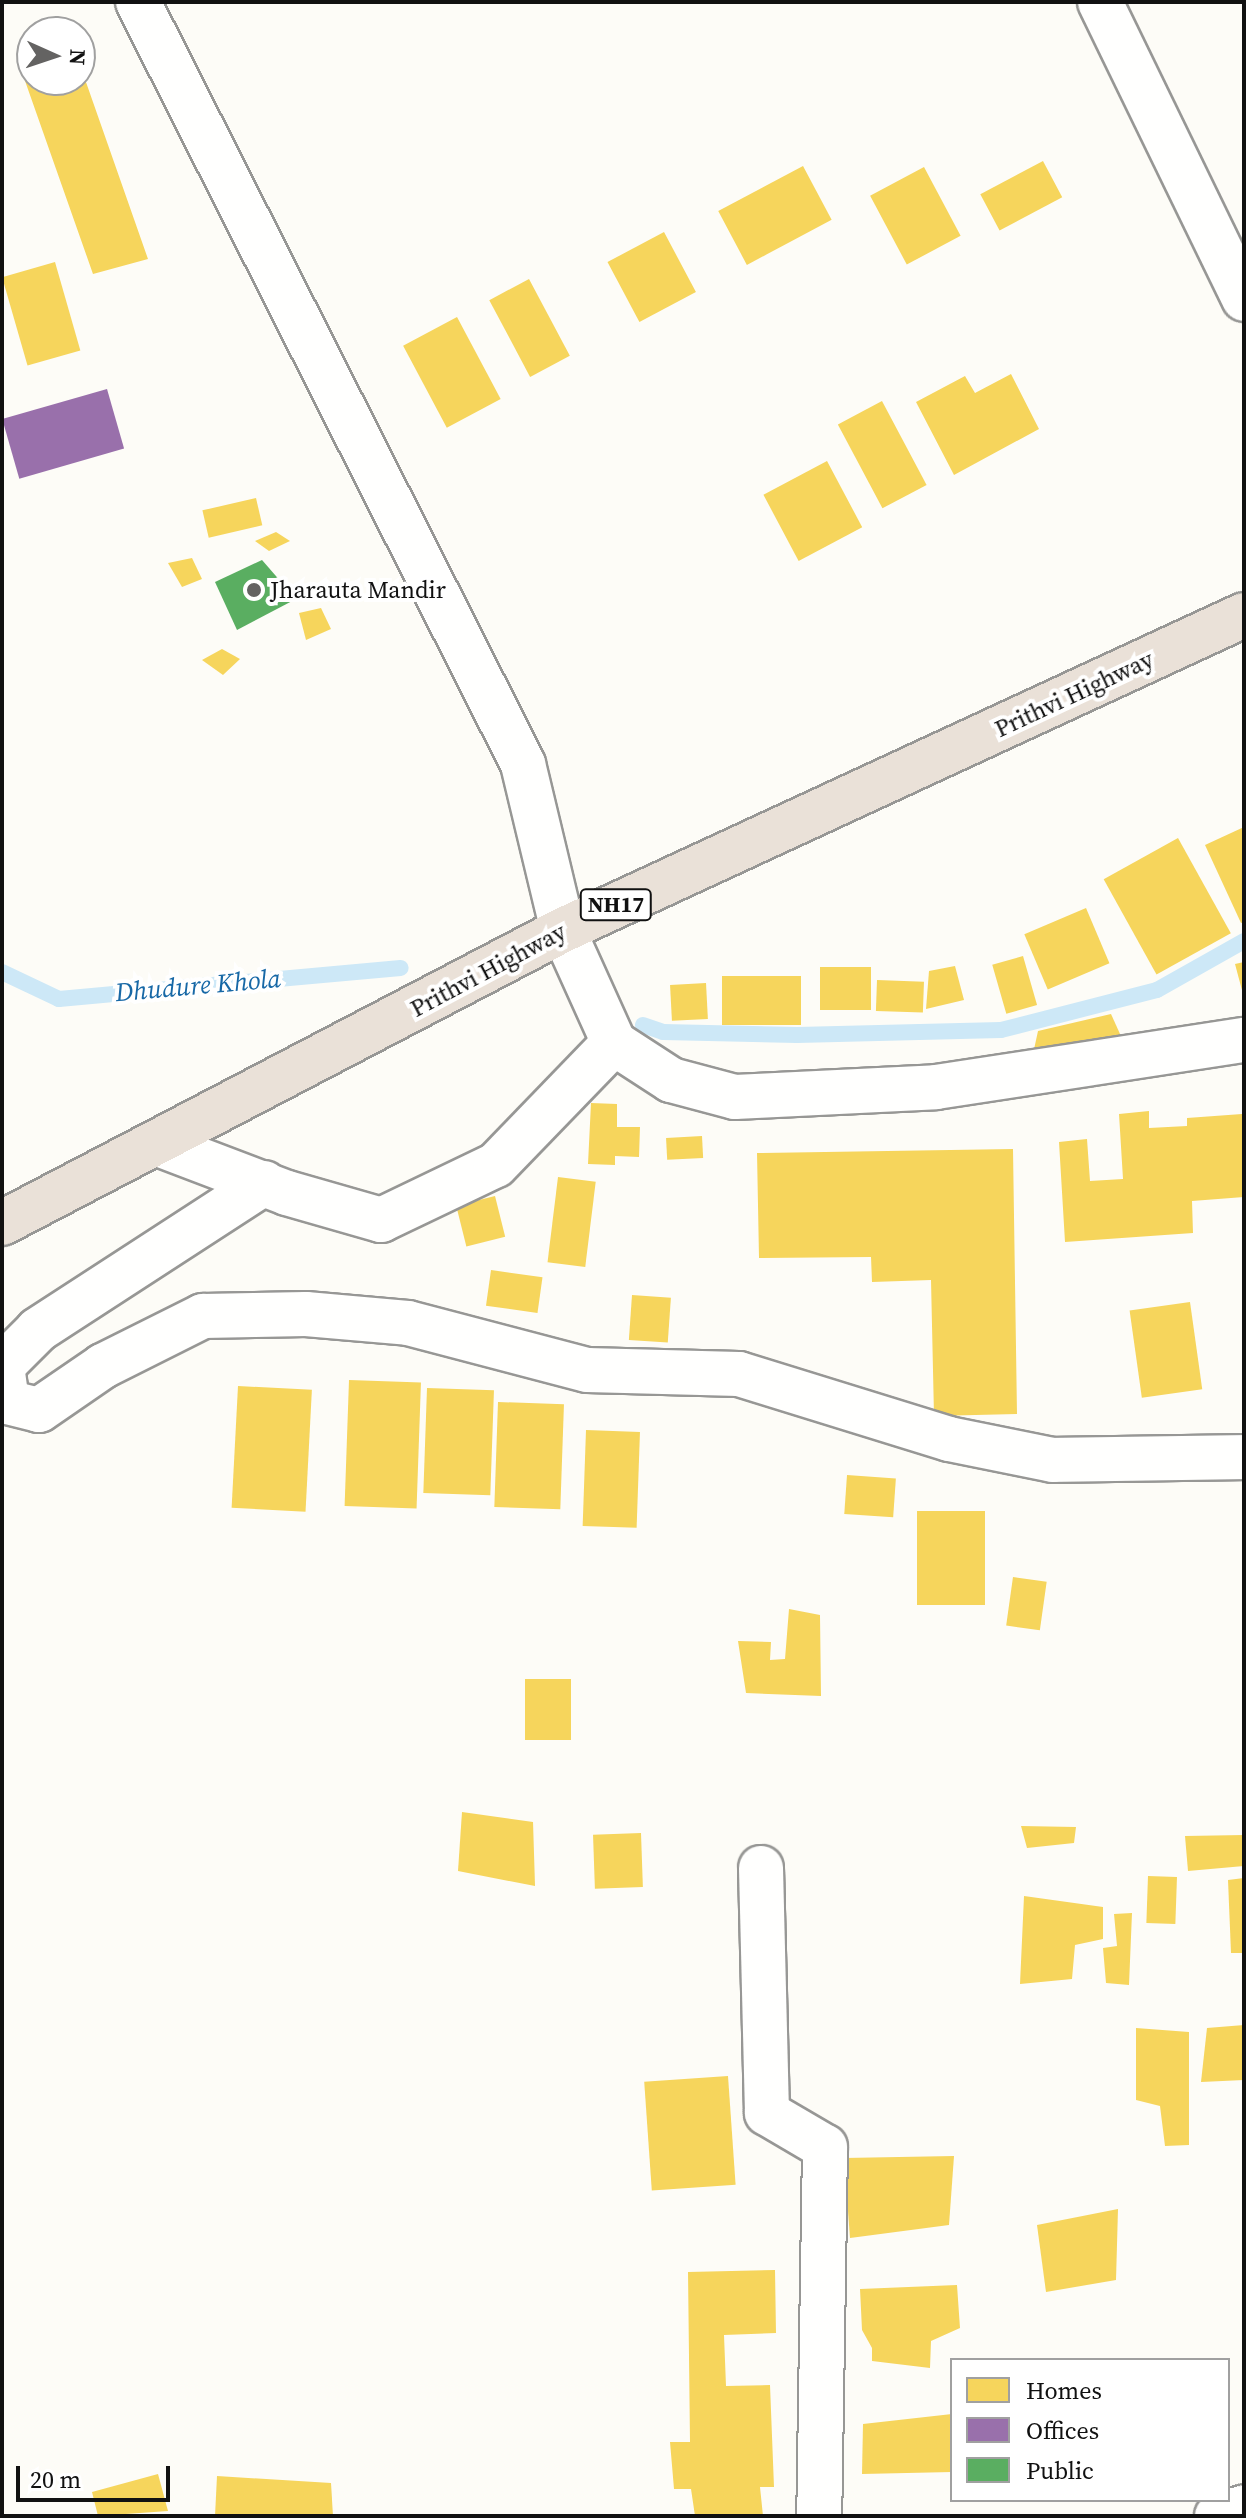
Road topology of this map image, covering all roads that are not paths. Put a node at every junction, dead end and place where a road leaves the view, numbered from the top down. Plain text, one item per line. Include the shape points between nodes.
1 (138, 2) edge
2 (1100, 2) edge
3 (1244, 299) edge
4 (1244, 615) edge
5 (563, 930) junction
6 (1244, 1040) edge
7 (614, 1043) junction
8 (158, 1144) junction
9 (264, 1183) junction
10 (2, 1223) edge
11 (1244, 1457) edge
12 (761, 1868) dead end
13 (1244, 2507) edge
14 (819, 2516) edge
15 (1217, 2516) edge

1 - 5 street via 523,764
2 - 3 street
4 - 5 highway, Prithvi Highway / NH17
5 - 7 street
5 - 8 highway, Prithvi Highway / NH17
6 - 7 street via 936,1087 735,1097 671,1080
7 - 9 street via 496,1165 381,1220
8 - 9 street
8 - 10 highway, Prithvi Highway / NH17
9 - 11 street via 38,1330 2,1366 7,1402 39,1410 103,1366 203,1316 306,1314 408,1323 587,1370 739,1374 949,1439 1053,1460
12 - 14 street via 767,2113 825,2147
13 - 15 street

